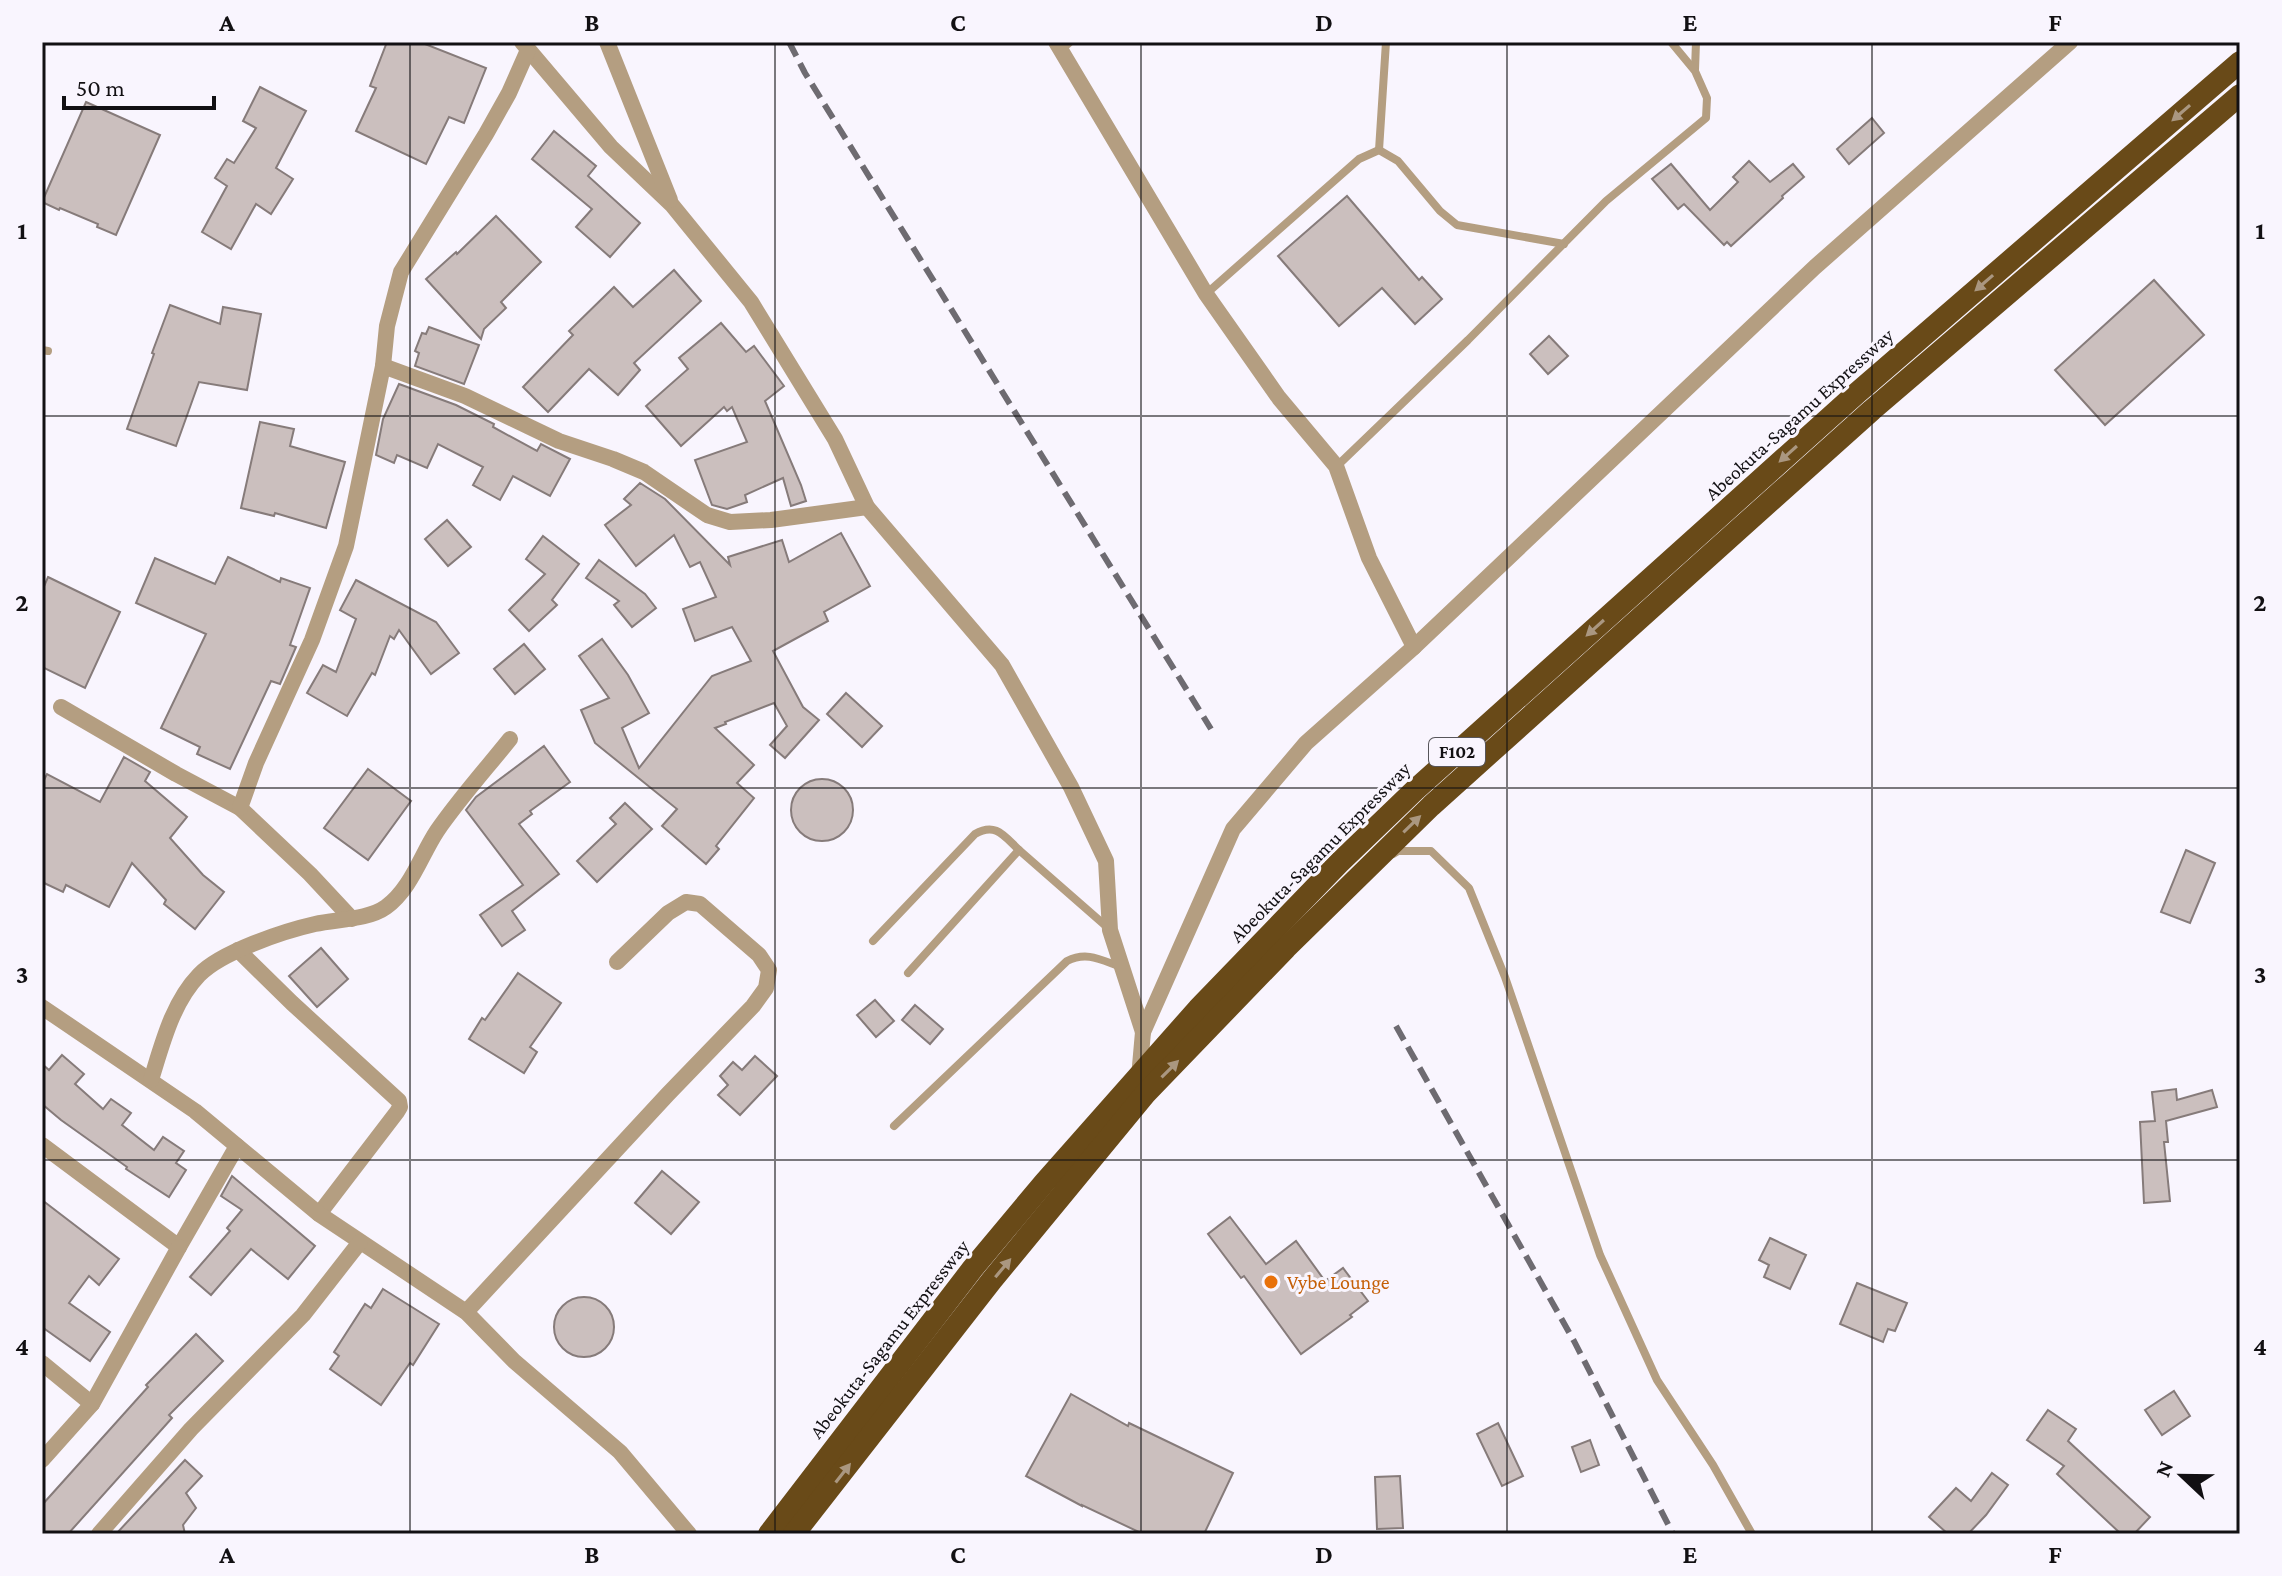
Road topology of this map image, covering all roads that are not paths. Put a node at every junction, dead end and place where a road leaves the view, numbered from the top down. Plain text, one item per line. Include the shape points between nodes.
1 (607, 42) edge
2 (1386, 42) edge
3 (1671, 42) edge
4 (1696, 42) edge
5 (2070, 42) edge
6 (1063, 45) edge
7 (525, 46) edge
8 (2240, 62) edge
9 (1695, 71) junction
10 (2240, 95) edge
11 (1379, 150) junction
12 (672, 205) junction
13 (1564, 244) junction
14 (1206, 294) junction
15 (383, 366) junction
16 (1336, 466) junction
17 (867, 507) junction
18 (1414, 647) junction
19 (61, 707) dead end
20 (510, 739) dead end
21 (240, 808) junction
22 (1019, 850) junction
23 (1356, 879) junction
24 (352, 919) junction
25 (1110, 930) junction
26 (873, 941) dead end
27 (238, 950) junction
28 (617, 962) dead end
29 (1122, 967) junction
30 (908, 973) dead end
31 (42, 1007) edge
32 (1143, 1032) junction
33 (151, 1080) junction
34 (1142, 1084) junction
35 (894, 1126) dead end
36 (42, 1145) edge
37 (237, 1146) junction
38 (319, 1214) junction
39 (360, 1242) junction
40 (179, 1247) junction
41 (466, 1312) junction
42 (42, 1363) edge
43 (92, 1404) junction
44 (42, 1460) edge
45 (99, 1534) edge
46 (689, 1534) edge
47 (769, 1534) edge
48 (794, 1534) edge
49 (1752, 1534) edge

1 - 12 street
2 - 11 lane
3 - 9 lane
4 - 9 lane
5 - 18 street via 1815,267
6 - 14 street
7 - 12 street via 611,147
7 - 15 street via 509,93 401,272
8 -> 34 highway, Abeokuta-Sagamu Expressway / F102 via 1857,393 1415,790 1239,965
9 - 13 lane via 1707,98 1706,118 1606,201
23 -> 10 highway, Abeokuta-Sagamu Expressway / F102 via 1872,410
11 - 13 lane via 1398,161 1457,225
11 - 14 lane via 1359,159
12 - 17 street via 751,302 835,439
13 - 16 lane
14 - 16 street via 1279,398
15 - 17 street via 644,472 707,515 730,522
15 - 21 street via 346,546
16 - 18 street via 1369,558
17 - 25 street via 1002,665 1106,861
18 - 32 street via 1306,743 1233,829
19 - 21 street
20 - 24 street via 438,830 404,889 385,908
21 - 24 street
22 - 25 lane
22 - 26 lane via 996,830 975,834
22 - 30 lane
34 -> 23 highway, Abeokuta-Sagamu Expressway / F102
23 - 49 lane via 1398,851 1431,851 1469,888 1600,1255 1657,1380
24 - 27 street via 294,929
25 - 29 street
27 - 33 street via 199,974 169,1026
27 - 38 street via 399,1101 397,1112
28 - 41 street via 686,902 700,904 769,970 766,988 753,1006
29 - 32 street
29 - 35 lane via 1089,956 1067,961
31 - 33 street
32 - 34 street
33 - 37 street
34 - 47 highway, Abeokuta-Sagamu Expressway / F102 via 973,1268
48 -> 34 highway, Abeokuta-Sagamu Expressway / F102
36 - 40 street
37 - 38 street
37 - 40 street
38 - 39 street
39 - 41 street
39 - 45 street via 303,1315 191,1429
40 - 43 street
41 - 46 street via 620,1452
42 - 43 street
43 - 44 street

